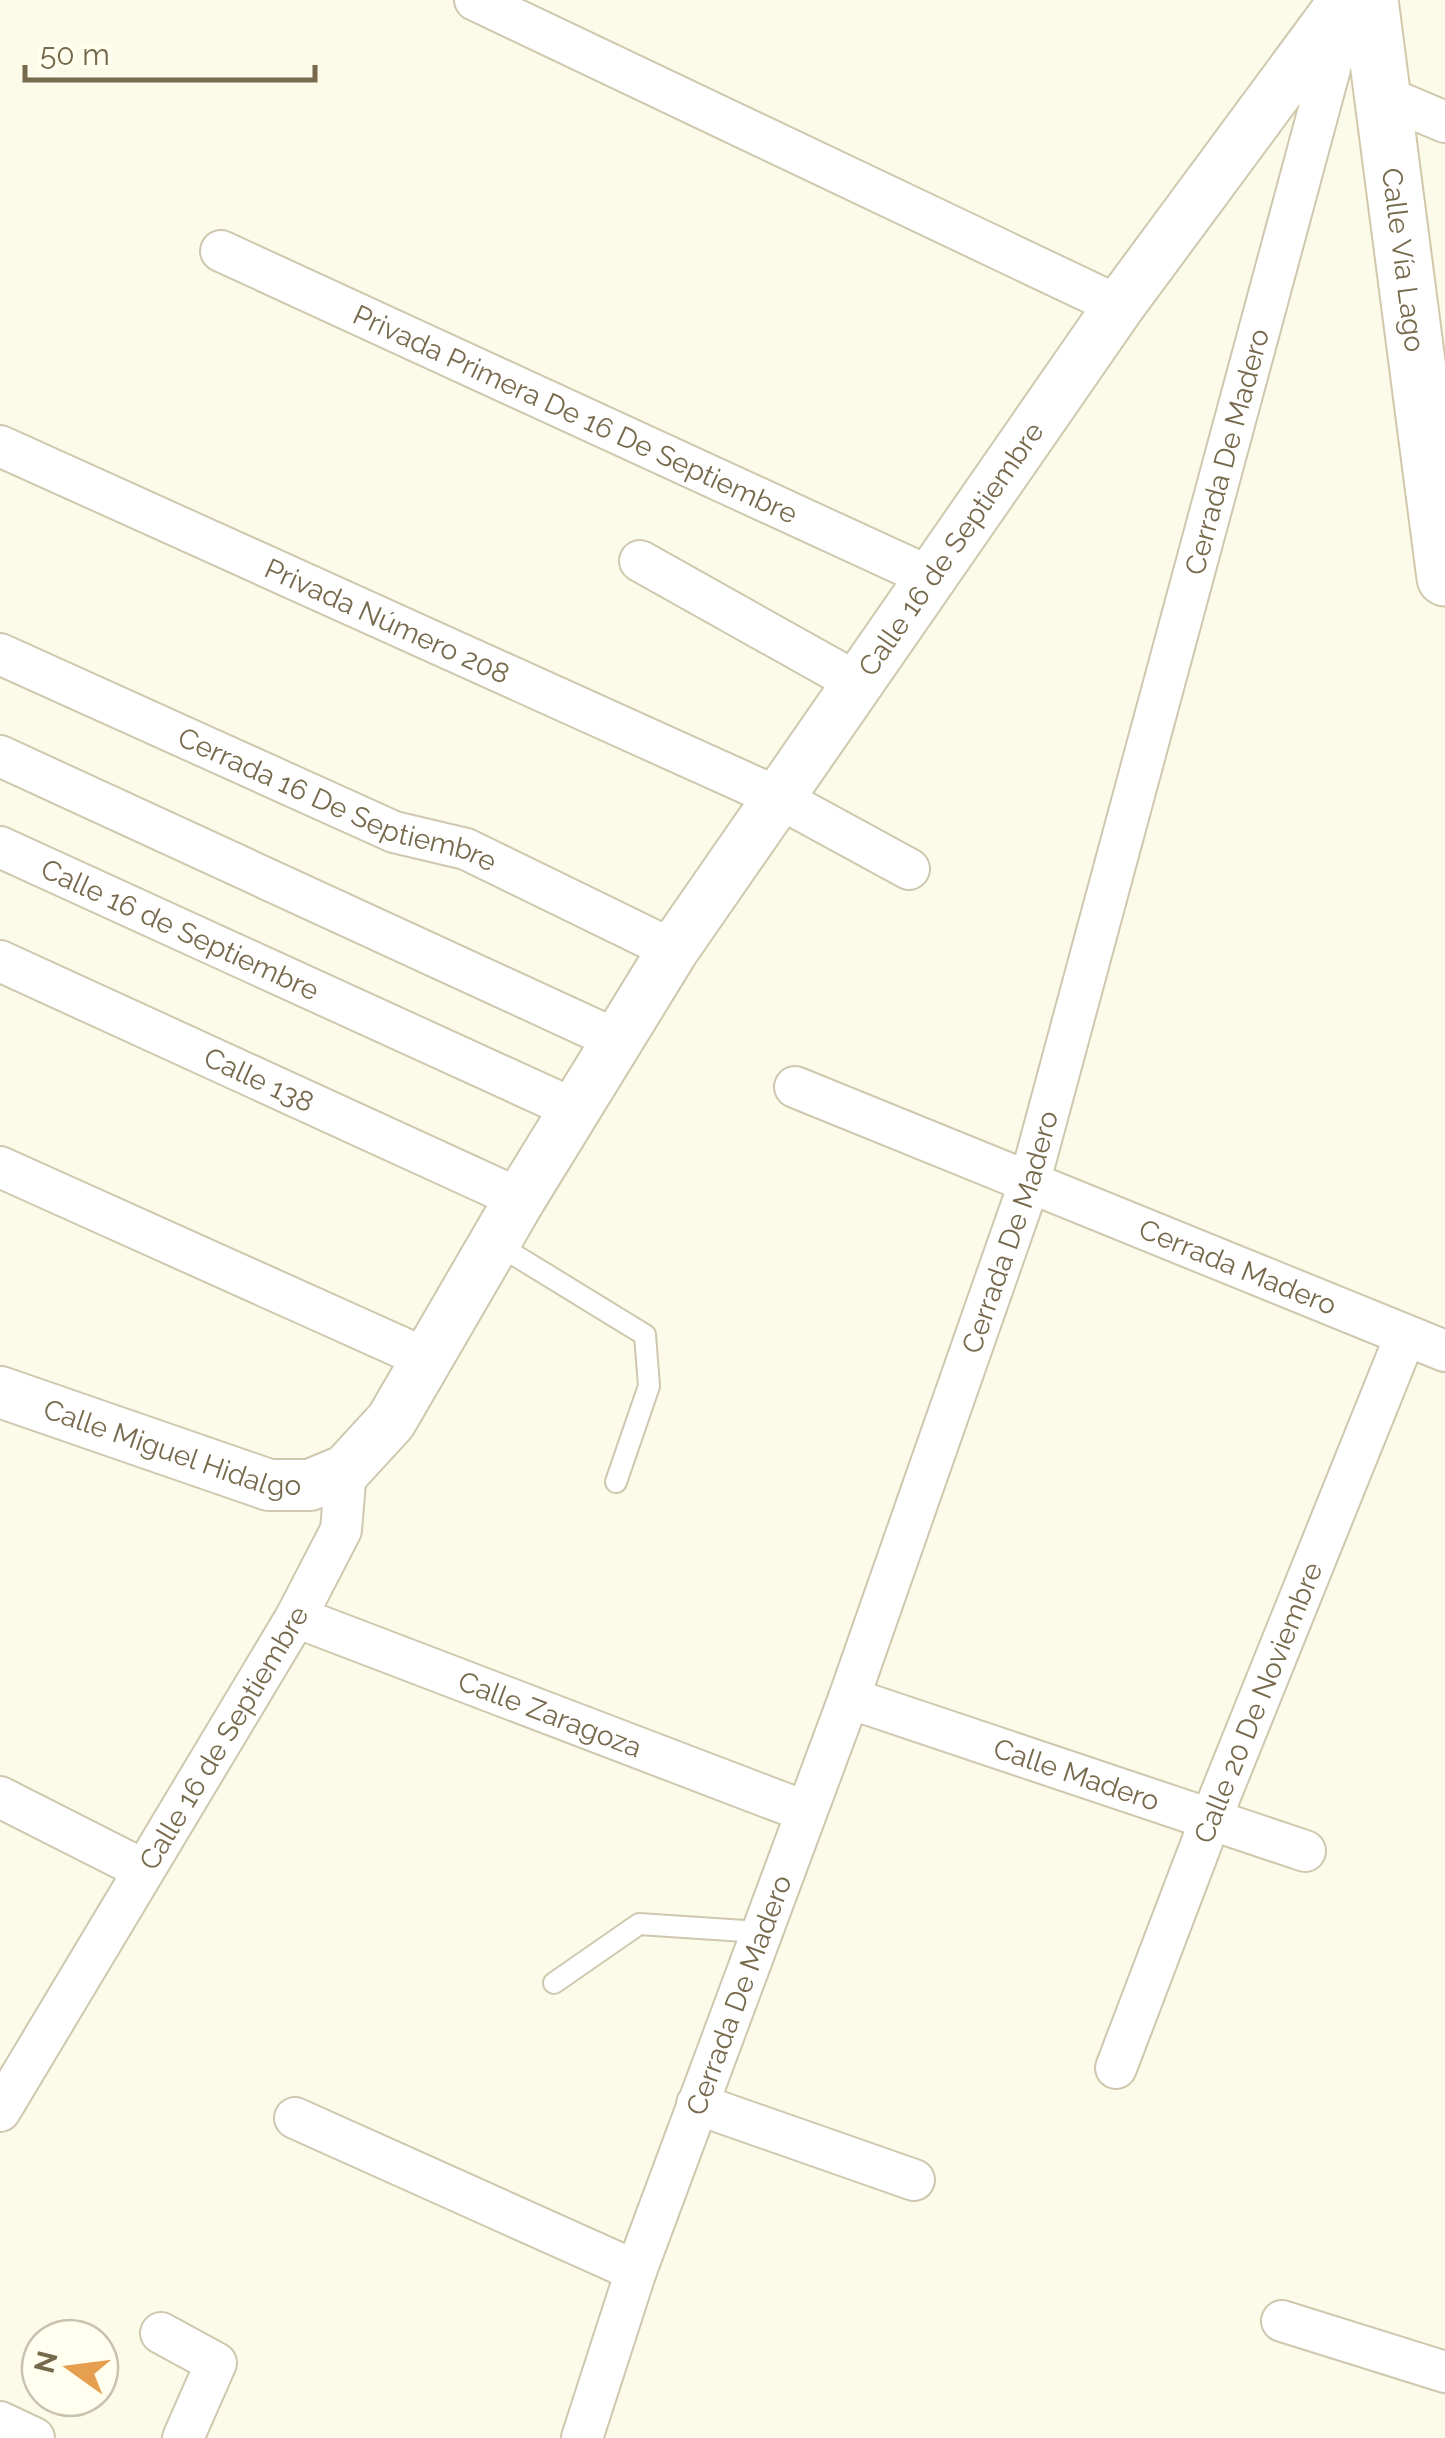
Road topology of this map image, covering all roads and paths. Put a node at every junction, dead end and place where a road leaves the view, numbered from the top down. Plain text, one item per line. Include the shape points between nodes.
1 (475, 0) edge
2 (1346, 0) edge
3 (1370, 0) edge
4 (1381, 95) junction
5 (1445, 122) edge
6 (221, 251) dead end
7 (1119, 306) junction
8 (1435, 417) edge
9 (0, 446) edge
10 (640, 561) dead end
11 (932, 578) junction
12 (1445, 578) edge
13 (0, 654) edge
14 (856, 682) junction
15 (0, 756) edge
16 (777, 798) junction
17 (0, 847) edge
18 (909, 869) dead end
19 (673, 950) junction
20 (0, 961) edge
21 (616, 1040) junction
22 (795, 1087) dead end
23 (576, 1110) junction
24 (0, 1166) edge
25 (1029, 1184) junction
26 (520, 1199) junction
27 (495, 1243) junction
28 (1405, 1337) junction
29 (1445, 1352) edge
30 (427, 1359) junction
31 (0, 1392) edge
32 (346, 1470) junction
33 (616, 1482) dead end
34 (296, 1617) junction
35 (848, 1698) junction
36 (0, 1797) edge
37 (804, 1812) junction
38 (1210, 1821) junction
39 (1305, 1852) dead end
40 (144, 1870) junction
41 (760, 1932) junction
42 (554, 1982) dead end
43 (1116, 2068) dead end
44 (697, 2104) junction
45 (0, 2111) edge
46 (294, 2118) dead end
47 (914, 2180) dead end
48 (636, 2271) junction
49 (1282, 2321) dead end
50 (161, 2332) dead end
51 (1445, 2372) edge
52 (0, 2422) edge
53 (34, 2438) edge
54 (183, 2438) edge
55 (582, 2438) edge

1 - 7 street
2 - 7 street, Calle 16 de Septiembre
2 - 25 street, Cerrada De Madero
3 - 4 main road, Calle Vía Lago
4 - 5 street
4 - 8 main road, Calle Vía Lago
6 - 11 street, Privada Primera De 16 De Septiembre
7 - 11 street, Calle 16 de Septiembre
8 - 12 main road, Calle Vía Lago
9 - 16 street, Privada Número 208
10 - 14 street
11 - 14 street, Calle 16 de Septiembre
13 - 19 street, Cerrada 16 De Septiembre via 394,832 466,849
14 - 16 street, Calle 16 de Septiembre
15 - 21 street
16 - 18 street, Privada Número 208
16 - 19 street, Calle 16 de Septiembre
17 - 23 street, Calle 16 de Septiembre
19 - 21 street, Calle 16 de Septiembre
20 - 26 street, Calle 138
21 - 23 street, Calle 16 de Septiembre
22 - 25 street, Cerrada Madero
23 - 26 street, Calle 16 de Septiembre
24 - 30 street
25 - 28 street, Cerrada Madero
25 - 35 street, Cerrada De Madero
26 - 27 street, Calle 16 de Septiembre
27 - 30 street, Calle 16 de Septiembre
27 - 33 lane via 645,1335 649,1386
28 - 29 street, Cerrada Madero
28 - 38 street, Calle 20 De Noviembre
30 - 32 street, Calle 16 de Septiembre via 391,1421
31 - 32 street, Calle Miguel Hidalgo via 269,1485 310,1485
32 - 34 street, Calle 16 de Septiembre via 341,1530
34 - 37 street, Calle Zaragoza
34 - 40 street, Calle 16 de Septiembre
35 - 37 street, Cerrada De Madero
35 - 38 street, Calle Madero
36 - 40 street
37 - 41 street, Cerrada De Madero
38 - 39 street, Calle Madero
38 - 43 street, Calle 20 De Noviembre
40 - 45 street, Calle 16 de Septiembre
41 - 42 lane via 639,1924
41 - 44 street, Cerrada De Madero
44 - 47 street
44 - 48 street, Cerrada De Madero
46 - 48 street
48 - 55 street, Cerrada De Madero
49 - 51 street
50 - 54 street via 216,2363
52 - 53 street

